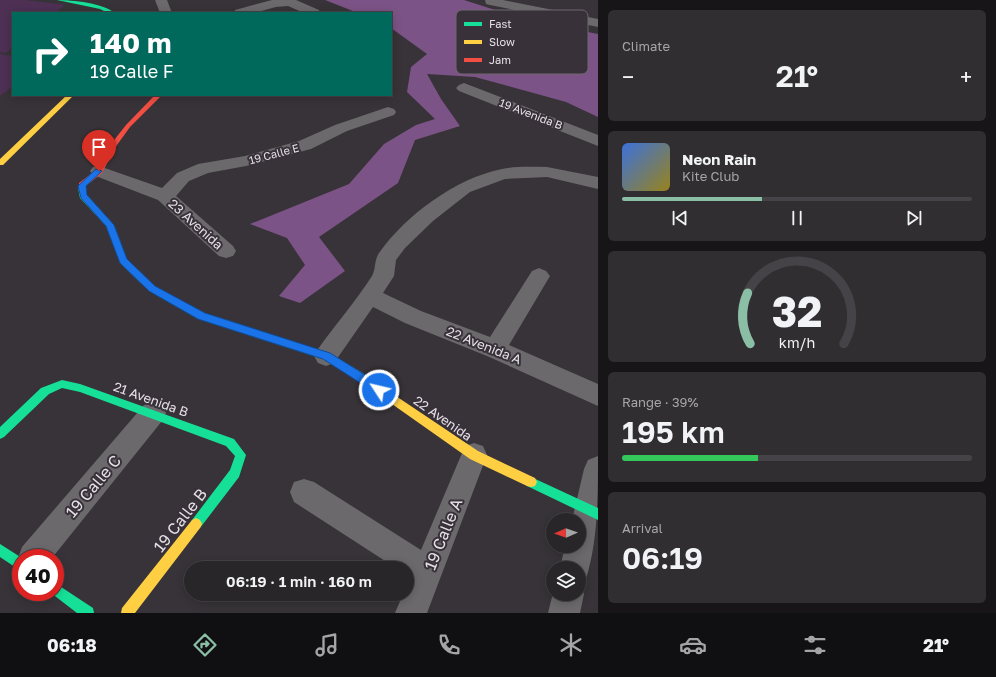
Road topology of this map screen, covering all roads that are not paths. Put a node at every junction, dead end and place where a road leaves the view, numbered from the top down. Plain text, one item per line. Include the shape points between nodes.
1 (60, 0) edge
2 (161, 0) edge
3 (490, 1) edge
4 (282, 2) edge
5 (534, 10) edge
6 (110, 12) edge
7 (166, 12) edge
8 (244, 12) edge
9 (311, 12) edge
10 (588, 21) edge
11 (598, 23) edge
12 (464, 88) dead end
13 (70, 96) edge
14 (158, 96) edge
15 (388, 112) dead end
16 (598, 141) edge
17 (0, 163) edge
18 (99, 171) junction
19 (598, 183) edge
20 (165, 196) junction
21 (226, 251) dead end
22 (539, 276) dead end
23 (369, 296) junction
24 (495, 349) junction
25 (326, 356) junction
26 (598, 394) edge
27 (153, 413) junction
28 (0, 434) edge
29 (230, 442) joint
30 (474, 455) junction
31 (598, 469) edge
32 (304, 492) dead end
33 (593, 512) edge
34 (40, 549) edge
35 (0, 550) edge
36 (12, 559) edge
37 (577, 561) edge
38 (428, 571) junction
39 (64, 596) edge
40 (567, 601) edge
41 (88, 613) edge
42 (127, 613) edge
43 (412, 613) edge
44 (564, 613) edge

1 - 6 street
2 - 7 street
3 - 5 street
4 - 8 street
4 - 9 street
10 - 11 street
12 - 16 street, 19 Avenida B
13 - 17 street
14 - 18 street via 128,126 114,144
15 - 20 street, 19 Calle E via 341,128 306,145 246,161 204,168 183,177
18 - 20 street, 23 Avenida
18 - 25 street, 22 Avenida via 82,186 83,196 110,225 123,261 152,289 201,316
19 - 23 street via 547,172 503,174 464,188 426,216 398,243 386,259 383,276
20 - 21 street, 23 Avenida
22 - 24 street
23 - 24 street, 22 Avenida A
23 - 25 street
24 - 26 street, 22 Avenida A
25 - 30 street, 22 Avenida
27 - 28 street, 21 Avenida B via 62,384 45,391
27 - 29 street, 21 Avenida B
27 - 34 street, 19 Calle C
29 - 42 street, 19 Calle B via 241,455 235,473
30 - 33 street, 22 Avenida
30 - 38 street, 19 Calle A
31 - 33 street
32 - 38 street
33 - 37 street
35 - 36 street
38 - 43 street, 19 Calle A
39 - 41 street
40 - 44 street

